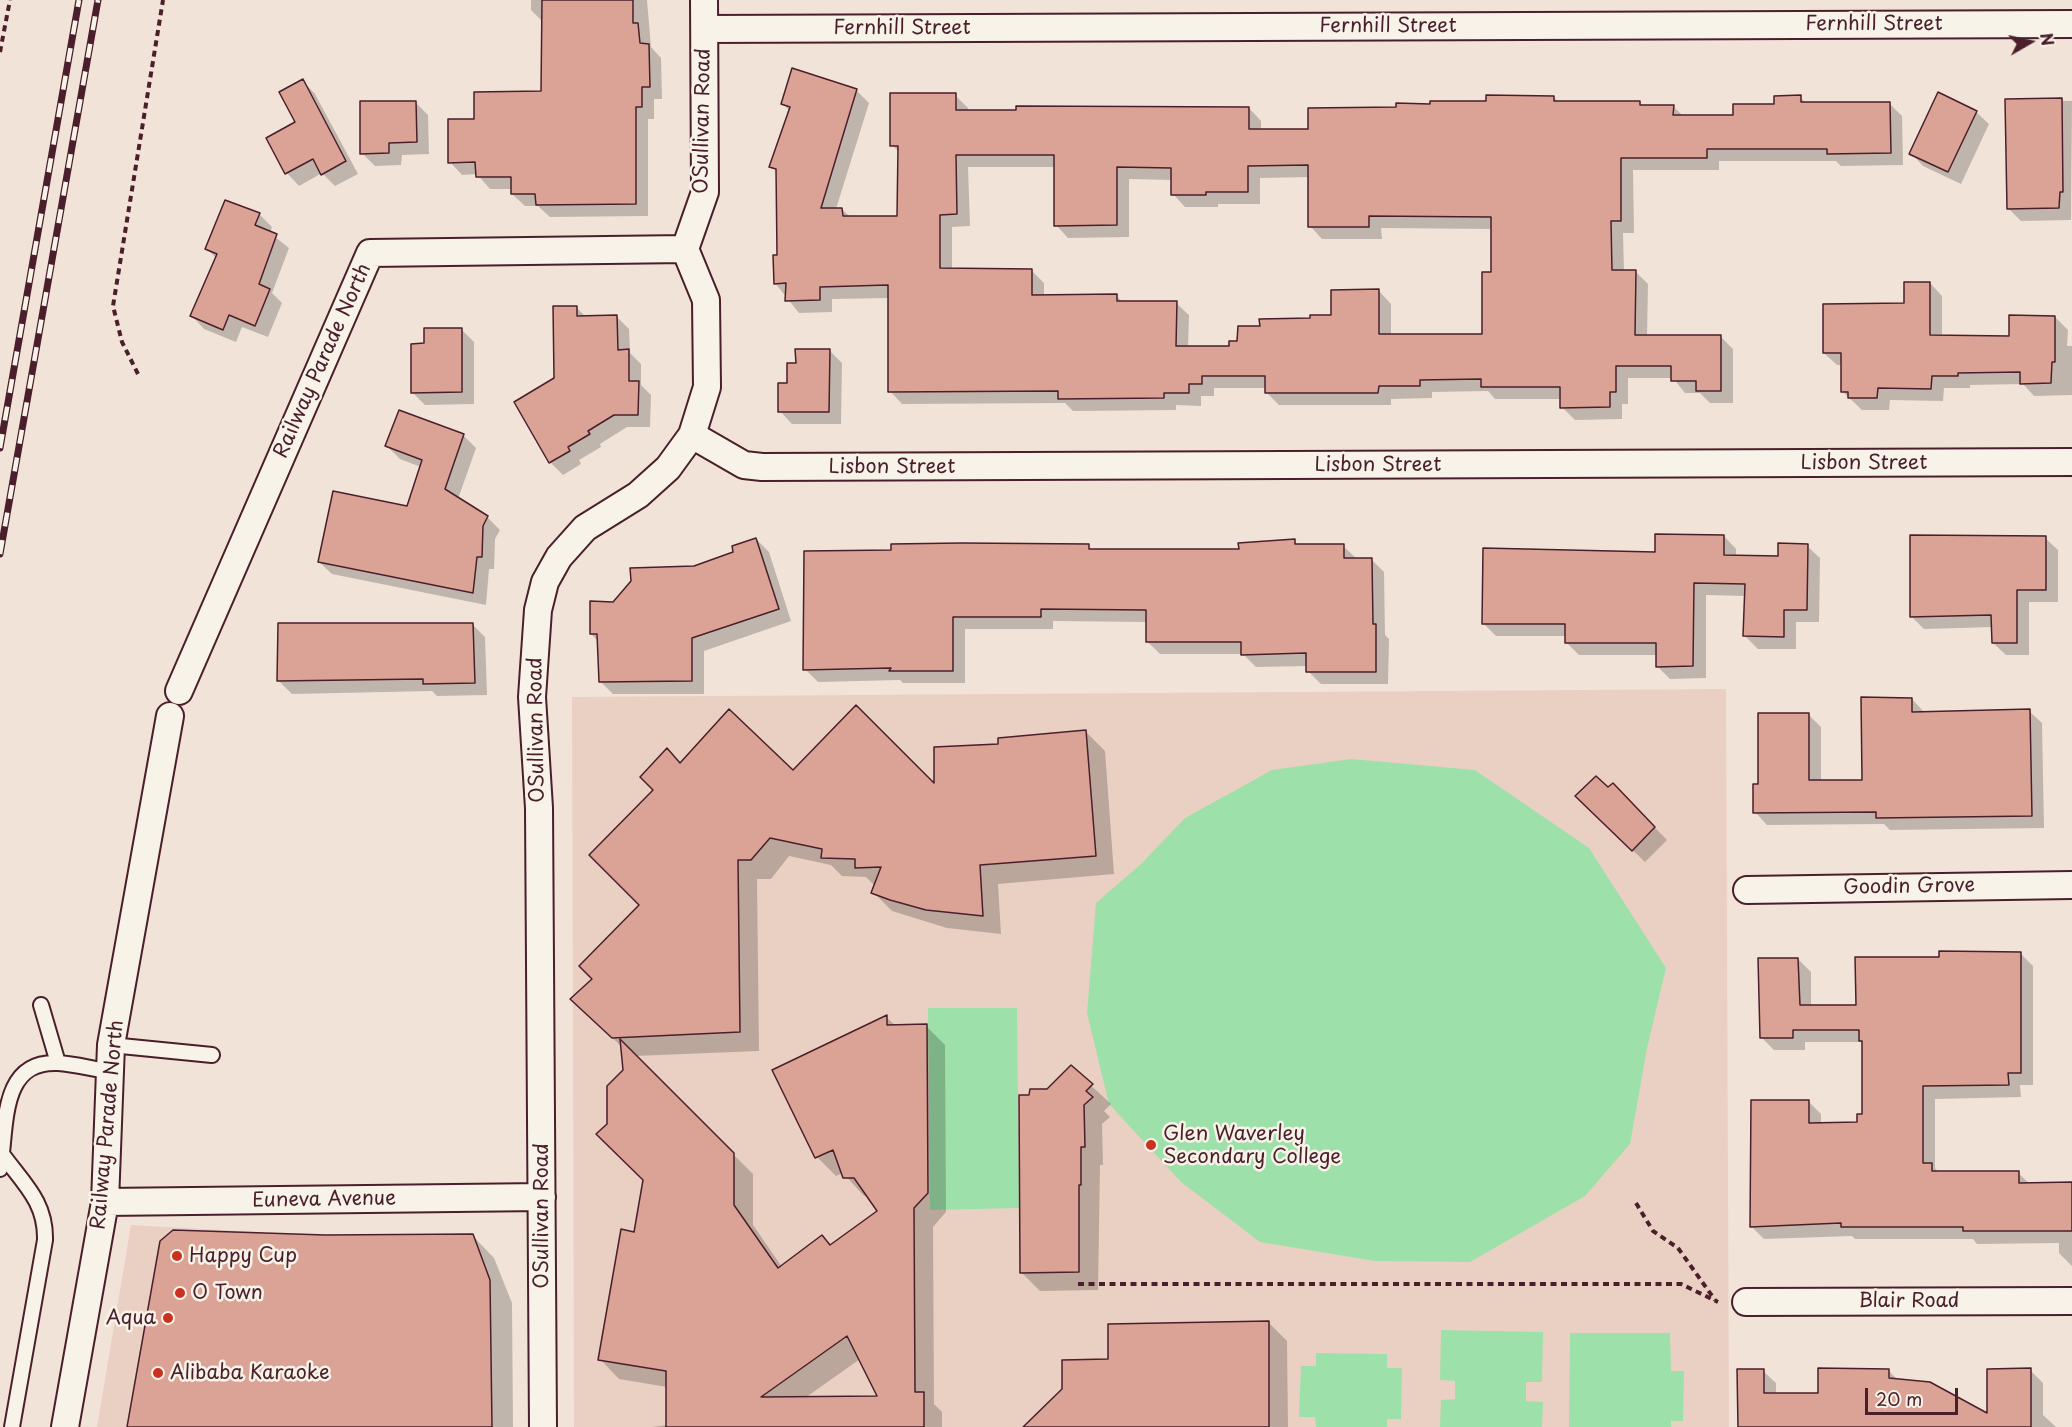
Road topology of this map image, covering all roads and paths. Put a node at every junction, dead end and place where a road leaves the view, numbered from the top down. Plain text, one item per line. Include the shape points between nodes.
1 (10, 0) edge
2 (163, 0) edge
3 (704, 0) edge
4 (2072, 24) edge
5 (705, 29) junction
6 (0, 52) edge
7 (685, 249) junction
8 (138, 374) dead end
9 (692, 435) junction
10 (2072, 462) edge
11 (179, 691) dead end
12 (170, 716) dead end
13 (2072, 885) edge
14 (1747, 890) dead end
15 (40, 1005) dead end
16 (111, 1045) junction
17 (212, 1054) dead end
18 (58, 1063) junction
19 (109, 1071) junction
20 (2, 1154) junction
21 (0, 1169) edge
22 (542, 1197) junction
23 (105, 1202) junction
24 (1636, 1203) dead end
25 (1078, 1284) dead end
26 (1716, 1300) junction
27 (2072, 1301) edge
28 (1746, 1302) joint
29 (12, 1427) edge
30 (65, 1427) edge
31 (543, 1427) edge

1 - 6 path
2 - 8 path via 113,306 122,342
3 - 5 street, OSullivan Road
4 - 5 street, Fernhill Street
5 - 7 street, OSullivan Road via 705,192
7 - 9 street, OSullivan Road via 706,300 707,387
7 - 11 street, Railway Parade North via 370,253
9 - 10 street, Lisbon Street via 744,465 762,467
9 - 22 street, OSullivan Road via 668,468 638,495 585,528 559,557 538,610 532,697 539,808
12 - 16 street, Railway Parade North
13 - 14 street, Goodin Grove
15 - 18 lane
16 - 17 lane
16 - 19 street, Railway Parade North
18 - 19 lane
18 - 20 lane via 25,1070 13,1080
19 - 23 street, Railway Parade North
20 - 21 lane
20 - 29 lane via 39,1204 46,1221
22 - 23 street, Euneva Avenue
22 - 31 street, OSullivan Road
23 - 30 street, Railway Parade North
24 - 26 path via 1653,1232 1678,1248
25 - 26 path via 1680,1284
26 - 28 path
27 - 28 street, Blair Road

